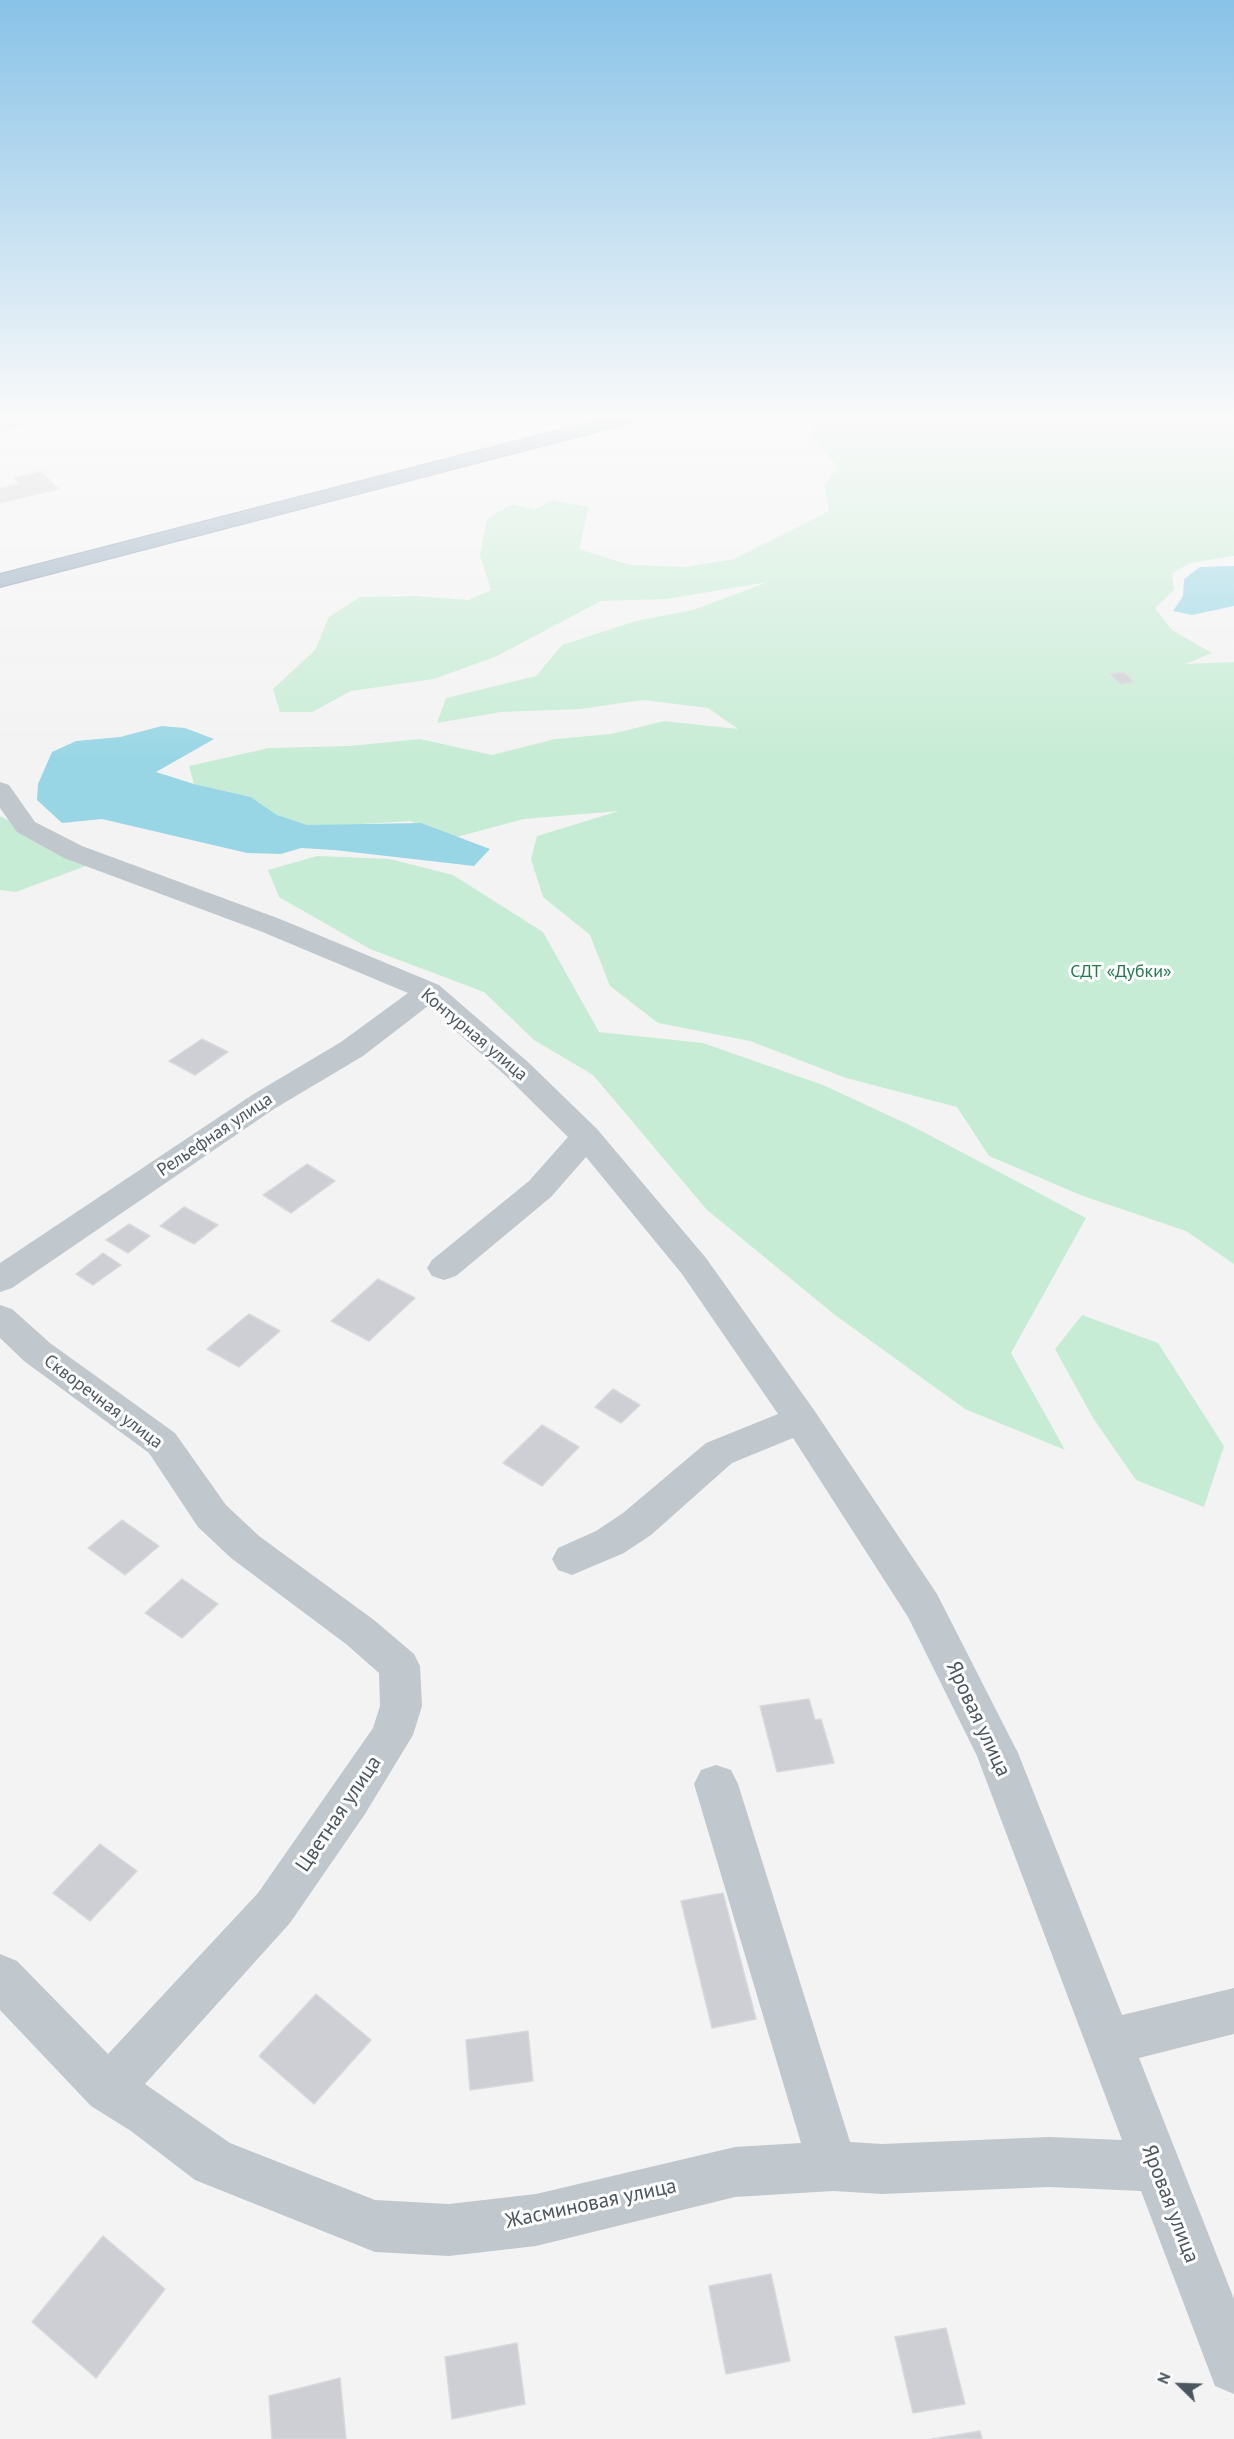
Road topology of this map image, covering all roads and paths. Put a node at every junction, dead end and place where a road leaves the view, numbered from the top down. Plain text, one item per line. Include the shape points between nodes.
1 (193, 531) edge
2 (0, 581) edge
3 (0, 789) edge
4 (429, 991) junction
5 (586, 1136) junction
6 (444, 1269) dead end
7 (0, 1280) edge
8 (0, 1318) edge
9 (801, 1420) junction
10 (245, 1547) joint
11 (572, 1559) dead end
12 (716, 1784) dead end
13 (0, 1977) edge
14 (1234, 2012) edge
15 (1107, 2042) junction
16 (108, 2089) junction
17 (833, 2166) junction
18 (1155, 2167) junction
19 (1234, 2367) edge

1 - 2 highway
3 - 4 street, Контурная улица via 26,827 73,852 270,925
4 - 5 street, Контурная улица
4 - 7 street, Рельефная улица via 352,1049 263,1102
5 - 6 street via 540,1189
5 - 9 street, Контурная улица via 694,1266
8 - 10 street, Скворечная улица via 37,1352 162,1443 212,1516
9 - 11 street via 718,1453 636,1524 610,1542
9 - 15 street, Яровая улица via 923,1605 997,1753
10 - 16 street, Цветная улица via 360,1632 399,1666 401,1706 392,1735 274,1908
12 - 17 street
13 - 16 street, Жасминовая улица
14 - 15 street
15 - 18 street, Яровая улица
16 - 17 street, Жасминовая улица via 213,2162 375,2226 449,2230 537,2220 735,2172
17 - 18 street, Жасминовая улица via 882,2169 1049,2162
18 - 19 street, Яровая улица

